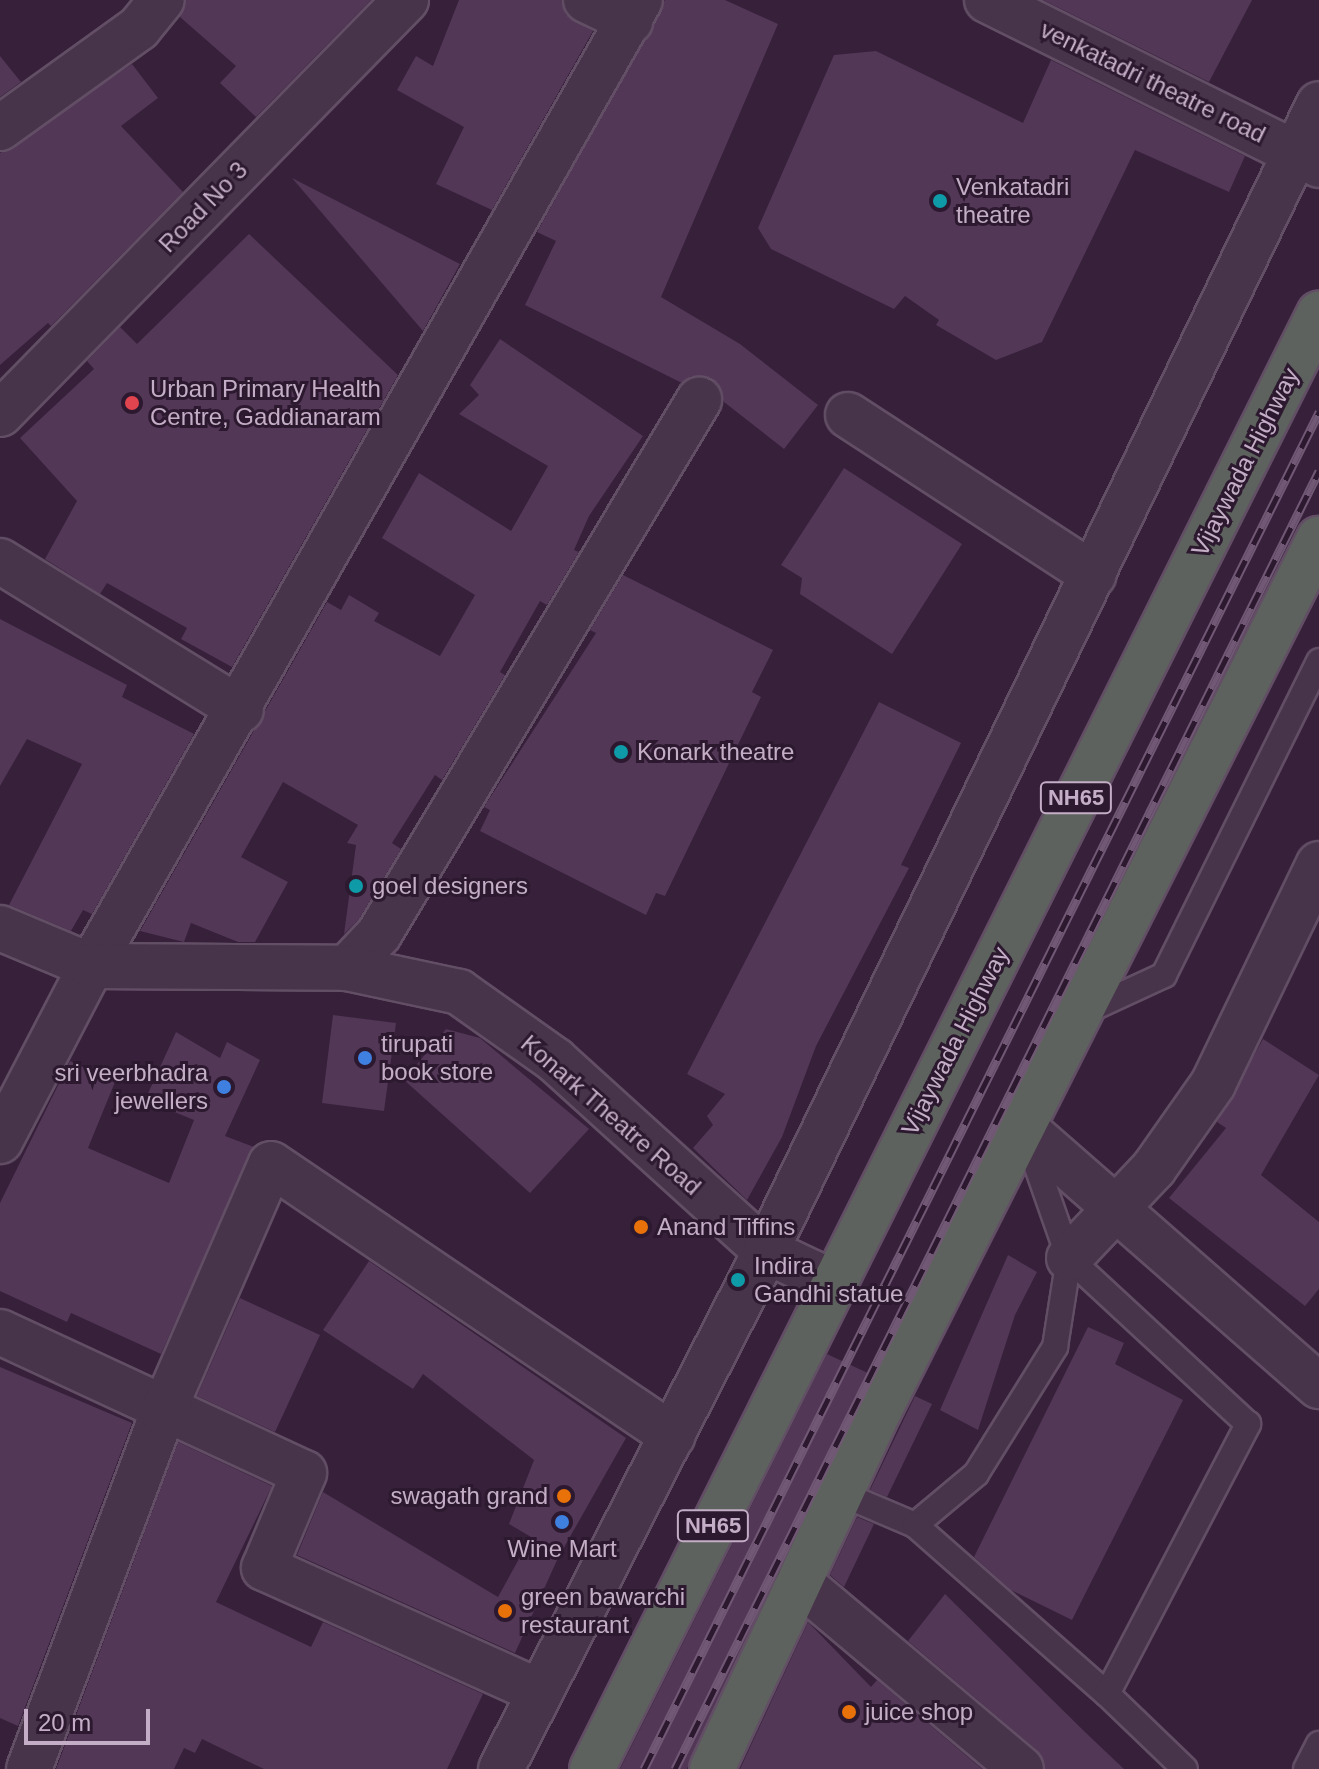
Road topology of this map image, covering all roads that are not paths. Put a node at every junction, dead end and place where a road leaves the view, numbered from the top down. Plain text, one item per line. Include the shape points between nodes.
1 (162, 0) edge
2 (406, 0) edge
3 (586, 0) edge
4 (987, 0) edge
5 (635, 10) edge
6 (1319, 104) edge
7 (0, 128) edge
8 (1308, 159) edge
9 (1319, 314) edge
10 (699, 400) dead end
11 (0, 414) edge
12 (848, 415) dead end
13 (1319, 539) edge
14 (0, 561) edge
15 (1093, 575) junction
16 (1319, 661) edge
17 (241, 710) junction
18 (1319, 864) edge
19 (0, 928) edge
20 (91, 966) junction
21 (347, 968) junction
22 (1081, 1013) junction
23 (1024, 1128) junction
24 (0, 1141) edge
25 (1116, 1208) junction
26 (766, 1251) junction
27 (1069, 1258) junction
28 (834, 1283) junction
29 (0, 1332) edge
30 (1319, 1386) edge
31 (163, 1412) junction
32 (672, 1436) junction
33 (842, 1494) junction
34 (915, 1525) junction
35 (799, 1582) junction
36 (538, 1691) junction
37 (1107, 1694) junction
38 (1319, 1744) edge
39 (29, 1769) edge
40 (501, 1769) edge
41 (592, 1769) edge
42 (712, 1769) edge
43 (1021, 1769) edge
44 (1185, 1769) edge
45 (1306, 1769) edge

1 - 7 street via 139,28
2 - 11 street, Road No 3
3 - 5 street
4 - 8 street, venkatadri theatre road
5 - 17 street
6 - 8 street
8 - 15 street
9 - 28 highway, Vijaywada Highway / NH65
10 - 21 street via 379,934
12 - 15 street
13 - 22 highway
14 - 17 street
15 - 26 street
16 - 22 lane via 1164,975
17 - 20 street
18 - 25 street via 1213,1084 1154,1168
19 - 20 street, Konark Theatre Road
20 - 21 street, Konark Theatre Road
20 - 24 street
21 - 26 street, Konark Theatre Road via 459,992 555,1060
22 - 23 highway
23 - 25 street
23 - 27 lane
23 - 33 highway
25 - 27 street
25 - 30 street
26 - 28 street, Konark Theatre Road
26 - 32 street
27 - 34 lane via 1055,1347 976,1474
27 - 37 lane via 1248,1424
28 - 41 highway, Vijaywada Highway / NH65
29 - 31 street
31 - 32 street via 271,1164
31 - 36 street via 304,1473 264,1568
31 - 39 street
32 - 36 street
33 - 34 lane
33 - 35 highway
34 - 37 lane
35 - 42 highway
35 - 43 street
36 - 40 street
37 - 44 lane
38 - 45 lane

